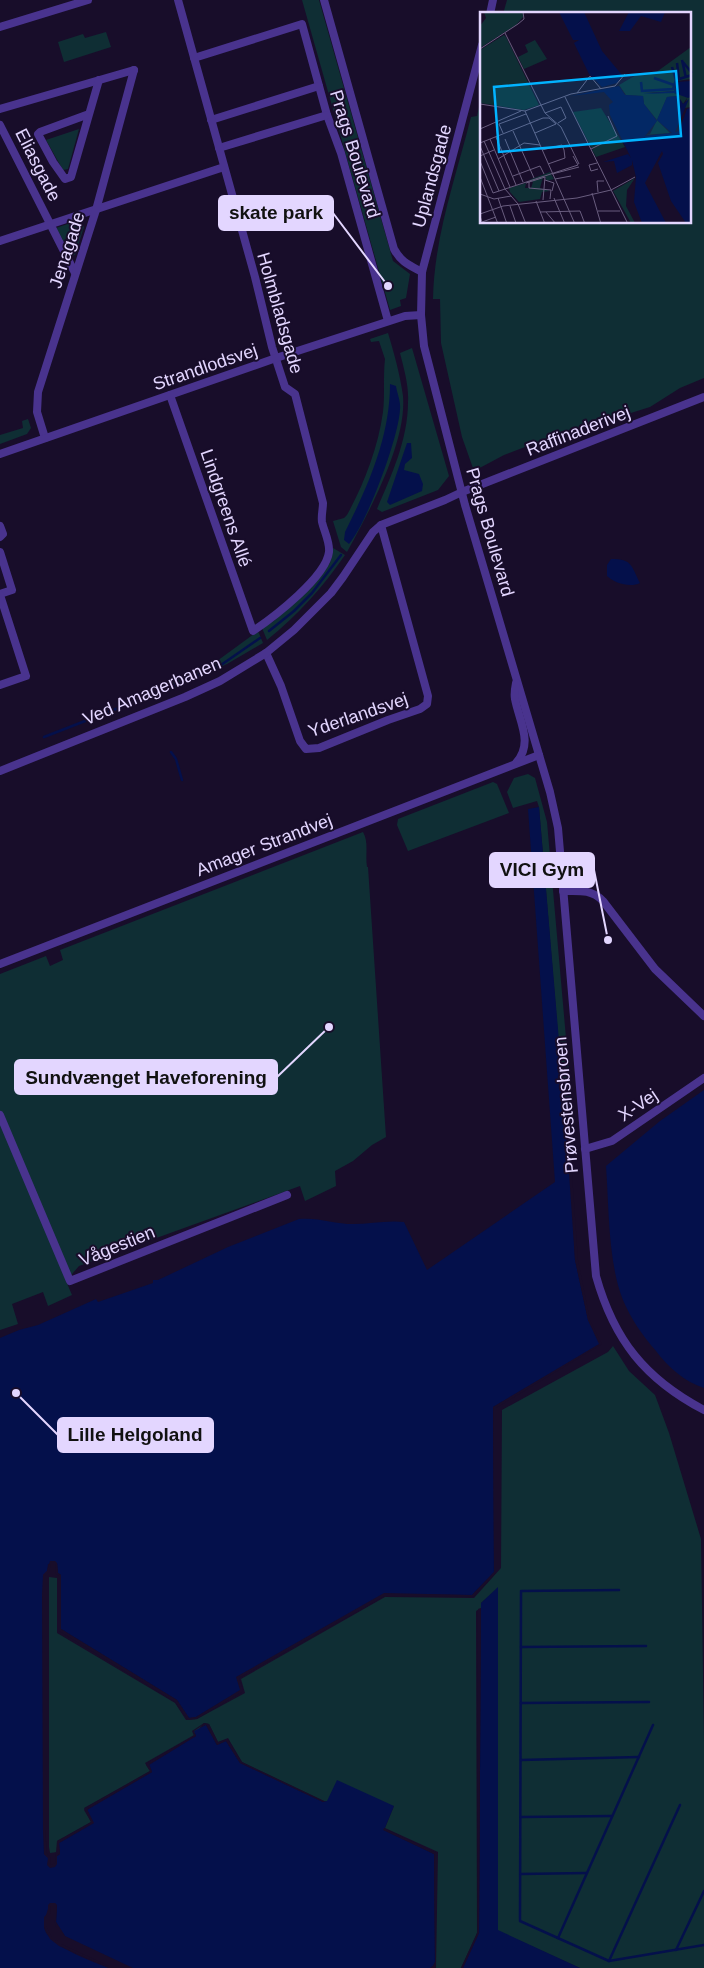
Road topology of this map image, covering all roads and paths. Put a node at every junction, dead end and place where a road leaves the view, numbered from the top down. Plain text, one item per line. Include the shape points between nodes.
1 (88, 0) edge
2 (178, 0) edge
3 (324, 0) edge
4 (0, 27) edge
5 (480, 53) edge
6 (194, 58) junction
7 (99, 80) junction
8 (319, 86) junction
9 (0, 109) edge
10 (89, 114) junction
11 (327, 115) junction
12 (211, 120) junction
13 (0, 125) edge
14 (218, 148) junction
15 (224, 168) junction
16 (96, 210) junction
17 (52, 224) junction
18 (0, 241) edge
19 (422, 272) junction
20 (75, 274) junction
21 (421, 315) junction
22 (388, 322) junction
23 (276, 358) junction
24 (170, 395) junction
25 (704, 397) edge
26 (44, 438) junction
27 (0, 454) edge
28 (462, 492) junction
29 (381, 525) junction
30 (0, 526) edge
31 (0, 537) edge
32 (0, 552) edge
33 (0, 594) edge
34 (253, 631) joint
35 (266, 653) junction
36 (516, 679) junction
37 (0, 685) edge
38 (539, 755) junction
39 (515, 764) junction
40 (0, 771) edge
41 (563, 891) junction
42 (0, 964) edge
43 (704, 1016) edge
44 (704, 1078) edge
45 (0, 1116) edge
46 (586, 1149) junction
47 (287, 1195) dead end
48 (704, 1410) edge

1 - 4 street
2 - 6 street, Holmbladsgade
3 - 19 street, Prags Boulevard via 394,249 404,263
5 - 19 street, Uplandsgade
6 - 8 street, Prags Boulevard via 302,24
6 - 12 street, Holmbladsgade
7 - 9 street
7 - 10 street
7 - 16 street, Jenagade via 134,70
8 - 11 street, Prags Boulevard
8 - 12 street
10 - 10 street via 38,134 65,179 71,177
11 - 14 street
11 - 22 street, Prags Boulevard via 341,153
12 - 14 street, Holmbladsgade
13 - 17 street, Eliasgade
14 - 15 street, Holmbladsgade
15 - 16 street
15 - 23 street, Holmbladsgade
16 - 17 street
16 - 20 street, Jenagade
17 - 18 street
17 - 20 street, Eliasgade
19 - 21 street, Uplandsgade
20 - 26 street, Jenagade via 38,392 37,412
21 - 22 street, Strandlodsvej
21 - 28 street, Prags Boulevard via 424,346
22 - 23 street, Strandlodsvej
23 - 24 street, Strandlodsvej
23 - 34 street, Holmbladsgade via 285,387 295,394 323,503 322,520 329,550 326,561 308,584 276,615
24 - 26 street, Strandlodsvej
24 - 34 street, Lindgreens Allé
25 - 28 street, Raffinaderivej
26 - 27 street, Strandlodsvej
28 - 29 street, Ved Amagerbanen
28 - 36 street, Prags Boulevard
29 - 35 street, Ved Amagerbanen via 330,593
29 - 35 street, Yderlandsvej via 428,696 427,704 319,748 306,749 300,742
30 - 31 street via 3,534
32 - 33 street via 12,590
33 - 37 street via 26,676
35 - 40 street, Ved Amagerbanen via 220,681 185,697
36 - 38 street, Prags Boulevard
36 - 39 street via 514,697 525,746
38 - 39 street, Amager Strandvej
38 - 41 street, Prøvestensbroen via 558,828
39 - 42 street, Amager Strandvej
41 - 43 street via 587,891 604,900 655,970
41 - 46 street, Prøvestensbroen
44 - 46 street, X-Vej via 612,1141
45 - 47 street, Vågestien via 70,1281
46 - 48 street, Prøvestensbroen via 596,1276 613,1325 643,1367 682,1399

